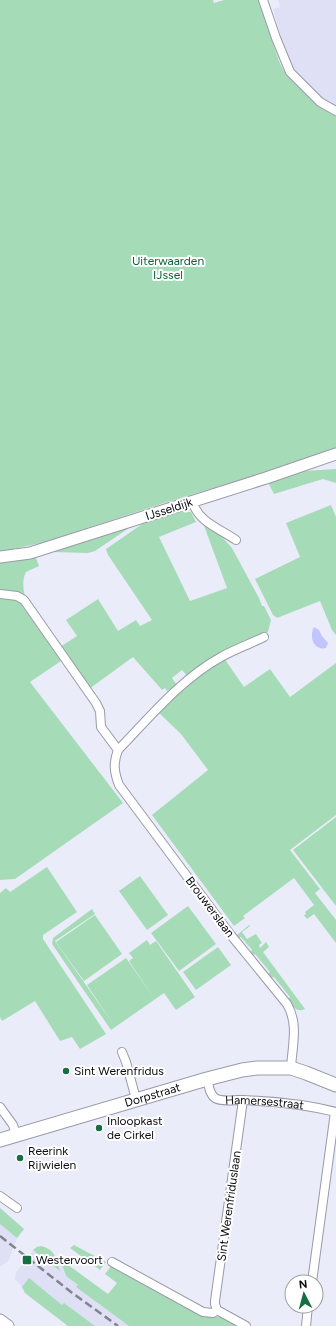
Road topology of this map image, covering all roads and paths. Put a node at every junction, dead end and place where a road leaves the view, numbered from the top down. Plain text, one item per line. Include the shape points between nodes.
1 (263, 0) edge
2 (336, 111) edge
3 (336, 454) edge
4 (192, 501) junction
5 (236, 540) dead end
6 (0, 557) edge
7 (0, 594) edge
8 (264, 637) dead end
9 (118, 750) junction
10 (122, 1052) dead end
11 (291, 1068) junction
12 (207, 1078) junction
13 (336, 1085) edge
14 (136, 1099) junction
15 (244, 1100) junction
16 (0, 1107) edge
17 (336, 1112) edge
18 (6, 1137) edge
19 (0, 1196) edge
20 (17, 1208) dead end
21 (112, 1262) dead end
22 (313, 1274) edge
23 (217, 1310) junction
24 (307, 1314) edge
25 (0, 1320) edge
26 (8, 1326) edge
27 (246, 1326) edge
28 (306, 1326) edge

1 - 2 street via 290,72 320,102
3 - 4 street, IJsseldijk
4 - 5 street via 202,518
4 - 6 street, IJsseldijk via 30,553
7 - 9 street via 17,596 24,600 96,703 100,712 101,727
8 - 9 street via 222,656 196,674
9 - 11 street, Brouwerslaan via 114,768 119,785 230,934 290,1009 294,1030
10 - 14 street
11 - 12 main road, Dorpstraat via 249,1069
11 - 13 main road
12 - 14 main road, Dorpstraat
12 - 15 street, Hamersestraat via 211,1095 215,1099
14 - 18 main road, Dorpstraat
15 - 17 street, Hamersestraat via 288,1103
15 - 23 street, Sint Werenfriduslaan via 215,1300
16 - 18 street, Dorpstraat via 13,1125
17 - 22 street
19 - 20 street
21 - 23 street via 203,1312 213,1313
23 - 27 street
24 - 28 street
25 - 26 street

